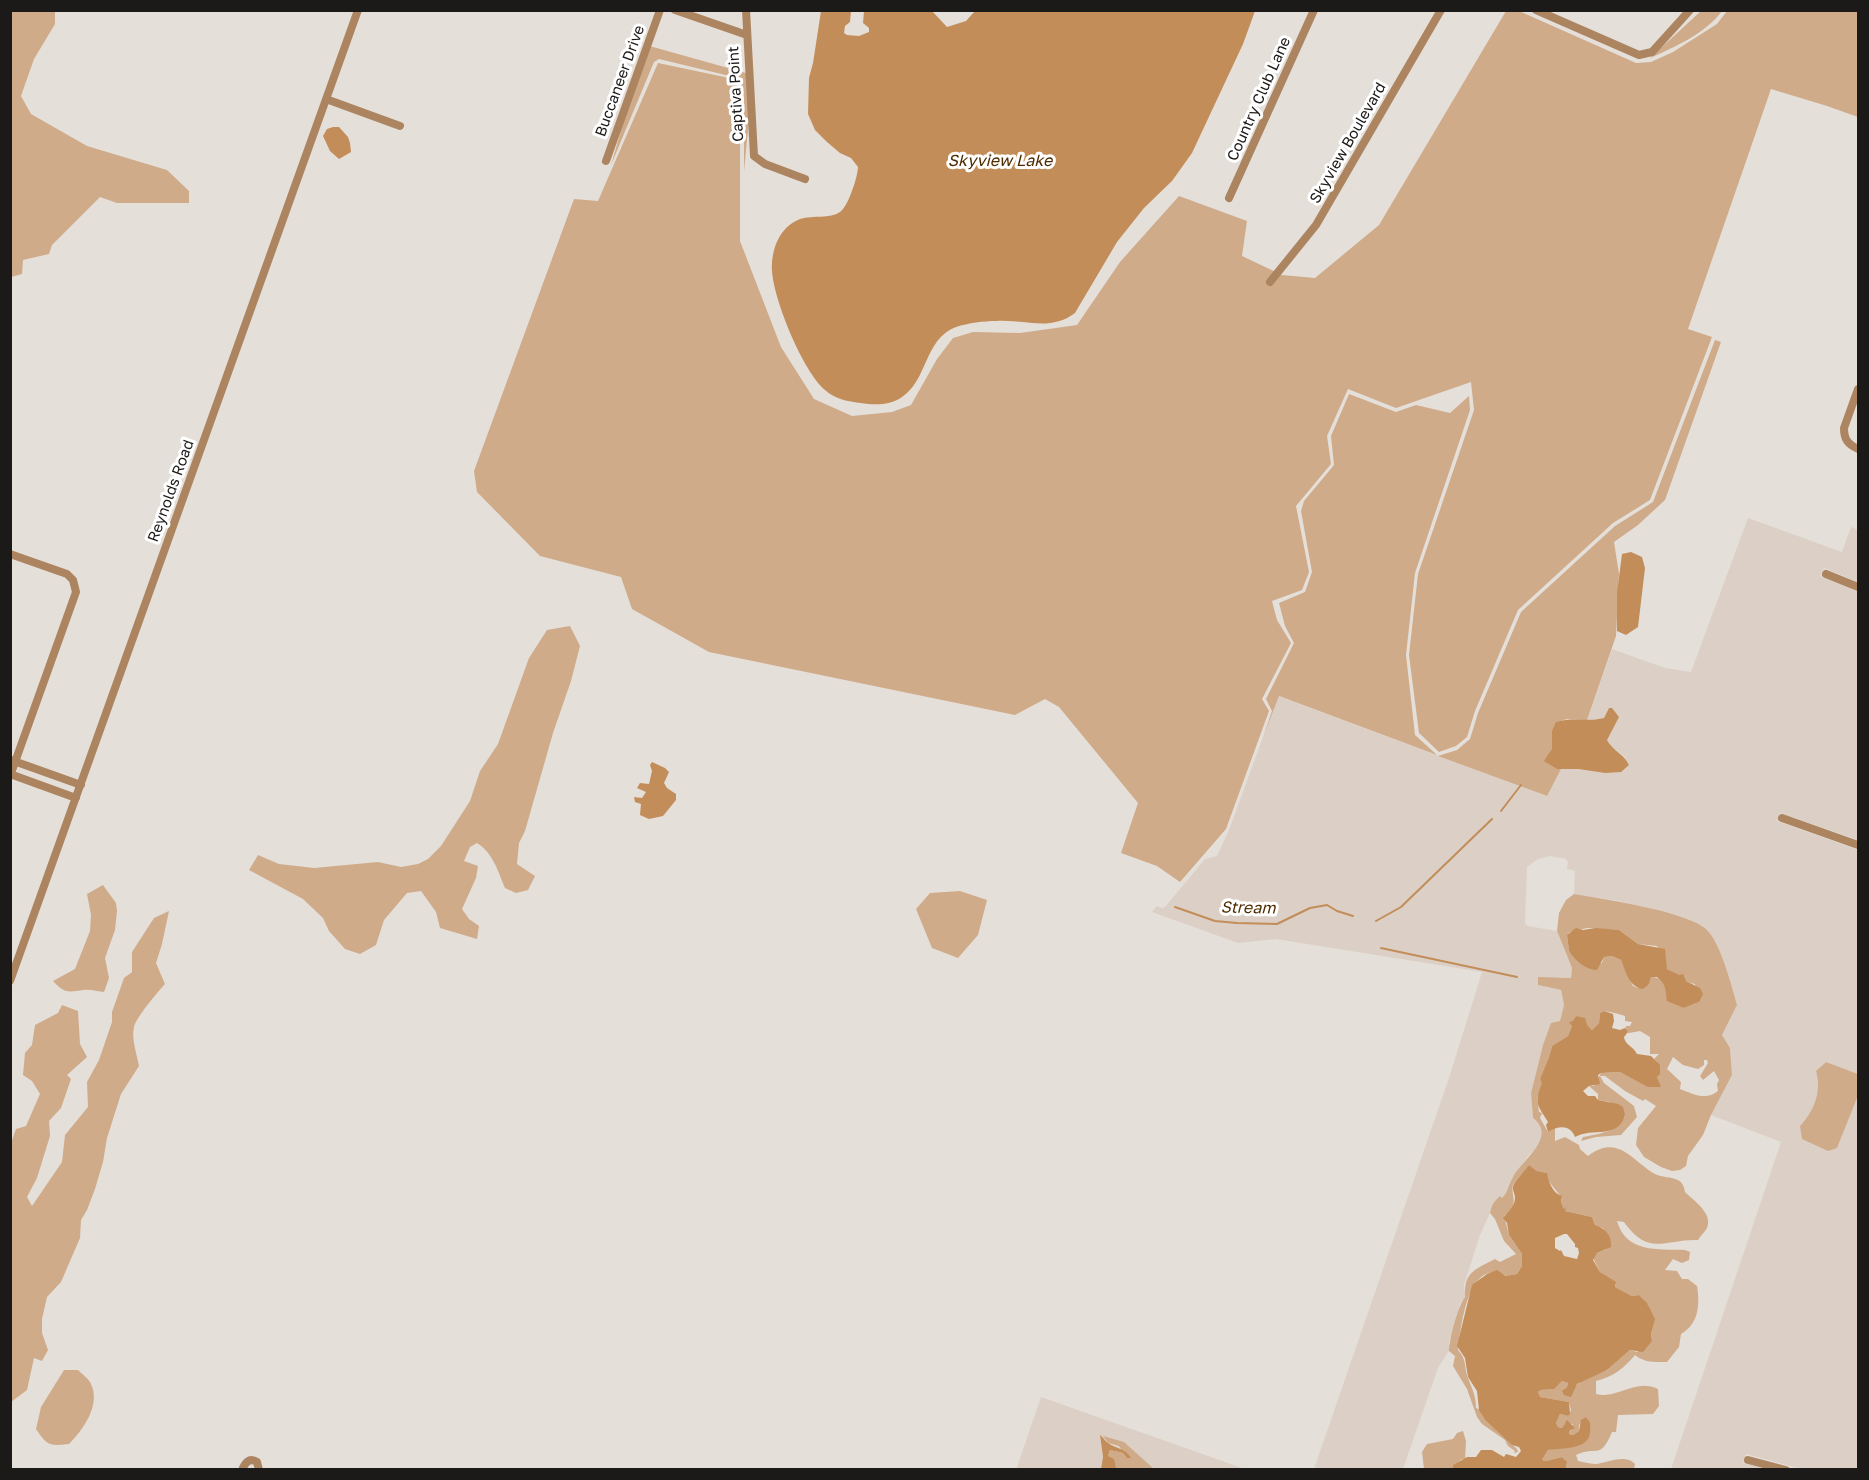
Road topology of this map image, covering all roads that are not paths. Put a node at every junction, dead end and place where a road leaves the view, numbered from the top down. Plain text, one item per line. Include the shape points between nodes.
1 (358, 10) edge
2 (660, 10) edge
3 (675, 10) edge
4 (746, 10) edge
5 (1314, 10) edge
6 (1441, 10) edge
7 (1536, 10) edge
8 (1690, 10) edge
9 (747, 35) junction
10 (326, 99) junction
11 (400, 126) dead end
12 (606, 161) dead end
13 (805, 179) dead end
14 (1229, 198) dead end
15 (1270, 282) dead end
16 (1858, 389) edge
17 (1858, 449) edge
18 (10, 554) edge
19 (1826, 574) dead end
20 (1858, 587) edge
21 (13, 761) edge
22 (11, 775) edge
23 (81, 785) junction
24 (76, 798) junction
25 (1782, 818) dead end
26 (1858, 845) edge
27 (10, 981) edge
28 (1748, 1460) dead end
29 (242, 1470) edge
30 (259, 1470) edge
31 (1786, 1470) edge

1 - 10 street, Reynolds Road
2 - 12 street, Buccaneer Drive
3 - 9 street
4 - 9 street, Captiva Point
5 - 14 street, Country Club Lane
6 - 15 street, Skyview Boulevard via 1317,225
7 - 8 street via 1639,55 1652,52
9 - 13 street, Captiva Point via 754,156 765,165
10 - 11 street
10 - 23 street, Reynolds Road
16 - 17 street via 1844,428 1846,441
18 - 21 street via 67,574 76,592
19 - 20 street
21 - 22 street
21 - 23 street
22 - 24 street
23 - 24 street, Reynolds Road
24 - 27 street, Reynolds Road
25 - 26 street
28 - 31 street
29 - 30 street via 250,1460 257,1462

